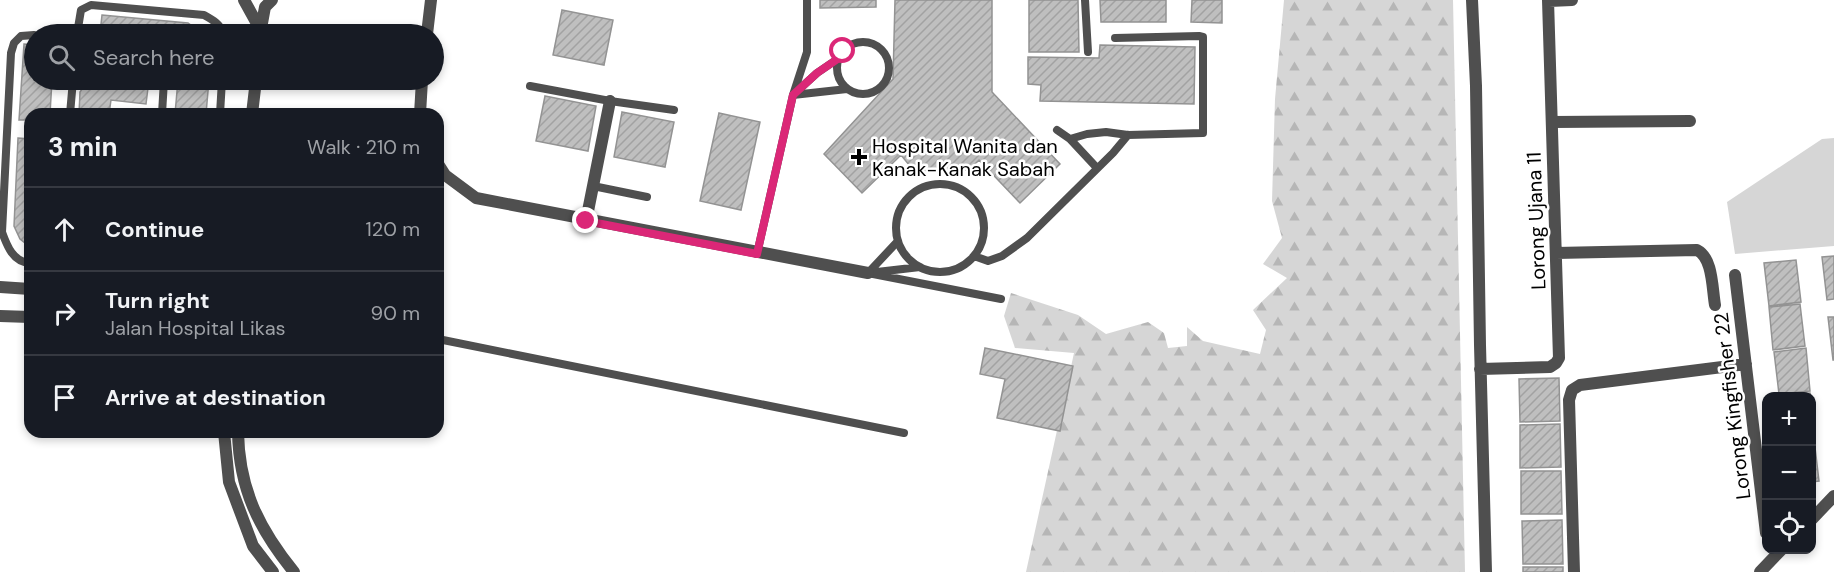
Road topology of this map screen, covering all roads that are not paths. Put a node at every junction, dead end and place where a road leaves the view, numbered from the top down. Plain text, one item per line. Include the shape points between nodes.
1 (244, 0) edge
2 (272, 0) edge
3 (431, 0) edge
4 (807, 0) edge
5 (1085, 0) edge
6 (1472, 0) edge
7 (1548, 0) edge
8 (1572, 0) edge
9 (79, 24) edge
10 (217, 24) edge
11 (256, 24) edge
12 (262, 24) edge
13 (428, 24) edge
14 (24, 36) edge
15 (1115, 38) dead end
16 (1088, 52) dead end
17 (839, 58) junction
18 (530, 86) dead end
19 (847, 89) junction
20 (73, 90) edge
21 (163, 90) edge
22 (221, 90) edge
23 (255, 90) edge
24 (421, 90) edge
25 (793, 95) junction
26 (610, 101) junction
27 (71, 108) edge
28 (162, 108) edge
29 (220, 108) edge
30 (253, 108) edge
31 (420, 108) edge
32 (674, 110) dead end
33 (1690, 121) dead end
34 (1553, 122) junction
35 (1057, 130) dead end
36 (1128, 135) junction
37 (1070, 139) junction
38 (1097, 168) junction
39 (444, 174) edge
40 (592, 186) junction
41 (647, 197) dead end
42 (586, 221) junction
43 (898, 241) junction
44 (1556, 253) junction
45 (757, 254) junction
46 (974, 256) junction
47 (24, 262) edge
48 (920, 267) junction
49 (868, 273) junction
50 (1735, 275) dead end
51 (0, 287) edge
52 (24, 289) edge
53 (1001, 299) dead end
54 (1715, 305) dead end
55 (0, 316) edge
56 (24, 317) edge
57 (444, 340) edge
58 (1746, 364) junction
59 (1480, 369) junction
60 (904, 433) dead end
61 (225, 438) edge
62 (238, 438) edge
63 (1834, 496) edge
64 (1763, 500) edge
65 (1816, 515) edge
66 (1769, 555) edge
67 (273, 572) edge
68 (294, 572) edge
69 (1486, 572) edge
70 (1574, 572) edge
71 (1760, 572) edge

1 - 11 street
2 - 12 street via 265,7
3 - 13 street
4 - 25 lane via 807,52
5 - 16 lane
6 - 59 street
7 - 8 street
7 - 34 street, Lorong Ujana 11
9 - 10 lane via 81,10 91,5 204,15
14 - 47 lane via 14,43 11,53 2,232 6,246
15 - 36 lane via 1203,37 1203,133
17 - 19 lane via 840,80
17 - 19 lane via 850,45 859,42 876,45 887,57 889,73 877,90 860,94
17 - 25 lane
18 - 26 lane
19 - 25 lane
20 - 27 lane
21 - 28 lane
22 - 29 lane
23 - 30 street
24 - 31 street
25 - 45 lane
26 - 32 lane
26 - 40 street
33 - 34 street
34 - 44 street, Lorong Ujana 11
35 - 37 lane
36 - 37 lane via 1106,132
36 - 38 lane
37 - 38 lane
38 - 46 lane via 1028,238 988,261
39 - 42 street via 476,198
40 - 41 lane
40 - 42 street
42 - 45 street
43 - 46 lane via 898,213 906,199 930,185 955,186 978,206 984,223 982,240
43 - 48 lane via 907,257
43 - 49 lane
44 - 54 street via 1697,249 1707,261
44 - 59 street, Lorong Ujana 11 via 1556,363 1550,367
45 - 49 street
46 - 48 lane via 950,271
48 - 49 lane
49 - 53 lane
50 - 58 street, Lorong Kingfisher 22
51 - 52 street
55 - 56 street
57 - 60 lane
58 - 64 street, Lorong Kingfisher 22
58 - 70 street via 1580,385 1572,390 1569,400
59 - 69 street
61 - 67 street via 229,482 253,546
62 - 68 street via 238,457 251,506 275,549
63 - 65 street
66 - 71 street

